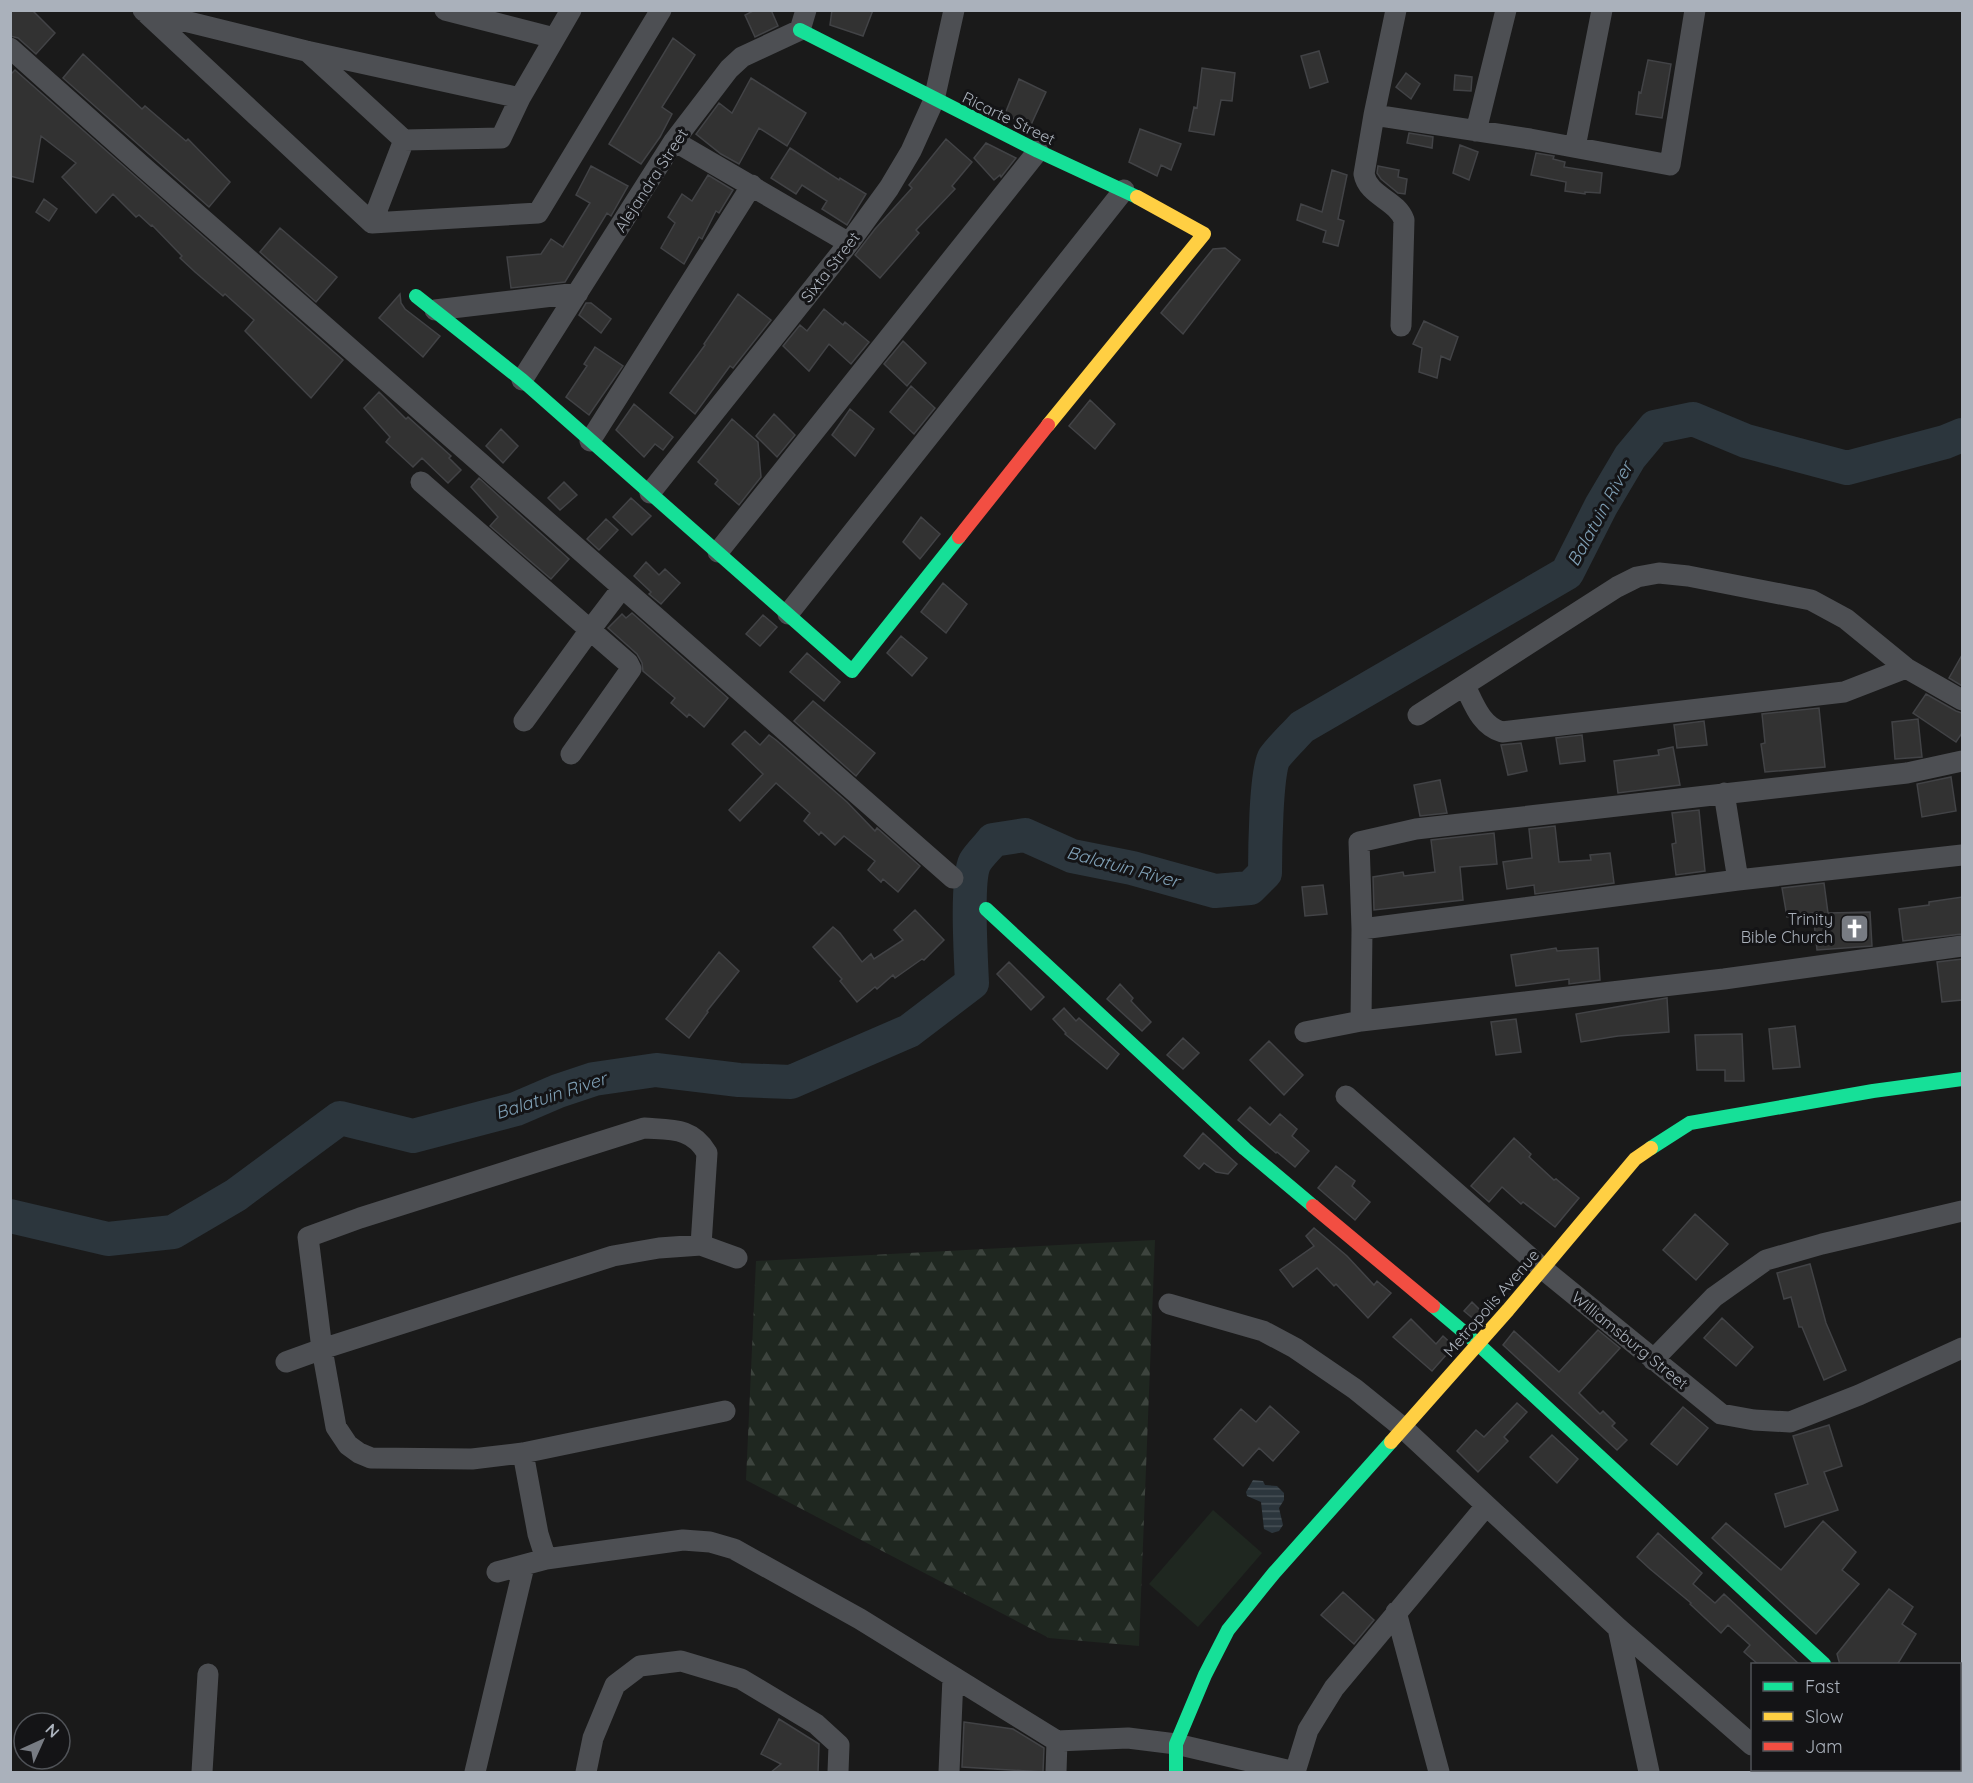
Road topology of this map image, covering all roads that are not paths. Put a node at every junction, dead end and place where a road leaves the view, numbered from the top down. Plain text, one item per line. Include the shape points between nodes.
1 (143, 10) edge
2 (445, 10) edge
3 (571, 10) edge
4 (661, 10) edge
5 (954, 10) edge
6 (1396, 10) edge
7 (1506, 10) edge
8 (1602, 10) edge
9 (1695, 10) edge
10 (803, 20) edge
11 (554, 38) junction
12 (306, 51) junction
13 (13, 55) edge
14 (520, 98) junction
15 (934, 100) junction
16 (1374, 115) junction
17 (1476, 131) junction
18 (404, 140) junction
19 (674, 141) junction
20 (1575, 147) junction
21 (1038, 152) junction
22 (752, 185) junction
23 (1124, 190) junction
24 (372, 224) junction
25 (849, 243) junction
26 (578, 293) junction
27 (416, 296) dead end
28 (435, 310) junction
29 (1401, 326) dead end
30 (522, 380) junction
31 (590, 441) junction
32 (421, 482) dead end
33 (650, 493) junction
34 (718, 552) junction
35 (622, 588) junction
36 (788, 614) junction
37 (590, 630) junction
38 (1906, 668) junction
39 (1465, 686) junction
40 (1962, 700) edge
41 (1418, 715) dead end
42 (524, 721) dead end
43 (571, 754) dead end
44 (1962, 761) edge
45 (1724, 793) junction
46 (1962, 855) edge
47 (953, 878) dead end
48 (1738, 880) junction
49 (986, 909) dead end
50 (1362, 929) junction
51 (1962, 946) edge
52 (1361, 1021) junction
53 (1305, 1032) dead end
54 (1962, 1079) edge
55 (1346, 1096) dead end
56 (1962, 1211) edge
57 (701, 1245) junction
58 (737, 1258) dead end
59 (1543, 1269) junction
60 (1169, 1304) dead end
61 (1478, 1344) junction
62 (1962, 1348) edge
63 (322, 1349) junction
64 (1653, 1360) junction
65 (286, 1362) dead end
66 (725, 1411) dead end
67 (1402, 1427) junction
68 (524, 1452) junction
69 (1486, 1506) junction
70 (546, 1559) junction
71 (524, 1566) junction
72 (497, 1572) dead end
73 (1396, 1612) junction
74 (1618, 1628) junction
75 (1822, 1663) edge
76 (208, 1674) dead end
77 (953, 1677) junction
78 (1057, 1741) junction
79 (1176, 1744) junction
80 (1751, 1744) edge
81 (1295, 1772) edge
82 (202, 1773) edge
83 (475, 1773) edge
84 (586, 1773) edge
85 (838, 1773) edge
86 (949, 1773) edge
87 (1056, 1773) edge
88 (1176, 1773) edge
89 (1439, 1773) edge
90 (1649, 1773) edge

1 - 12 street
1 - 24 street
2 - 11 street
3 - 11 street
4 - 24 street via 538,213
5 - 15 street, Sixta Street
6 - 16 street
7 - 17 street
8 - 20 street
9 - 20 street via 1670,165
10 - 15 street, Ricarte Street
10 - 19 street, Alejandra Street via 729,69
11 - 14 street
12 - 14 street
12 - 18 street
13 - 35 street
14 - 18 street via 501,138
15 - 21 street, Ricarte Street
15 - 25 street, Sixta Street via 895,179
16 - 17 street
16 - 29 street via 1364,174 1370,187 1404,220
17 - 20 street
18 - 24 street
19 - 22 street
19 - 26 street, Alejandra Street
21 - 23 street, Ricarte Street
21 - 34 street
22 - 25 street
22 - 31 street
23 - 36 street
23 - 36 street, Ricarte Street via 1204,234 852,671
25 - 33 street, Sixta Street
26 - 28 street
26 - 30 street, Alejandra Street
27 - 28 street
28 - 30 street
30 - 31 street
31 - 33 street
32 - 37 street
33 - 34 street
34 - 36 street
35 - 37 street
35 - 47 street
37 - 42 street
37 - 43 street via 631,669
38 - 39 street via 1844,692 1502,732 1482,719
38 - 39 street via 1846,619 1811,600 1659,573 1617,587
38 - 40 street
39 - 41 street
44 - 45 street via 1907,773
45 - 48 street
45 - 50 street via 1416,829 1359,842
46 - 48 street
48 - 50 street
49 - 61 street via 1245,1149
50 - 52 street
51 - 52 street via 1712,981
52 - 53 street
54 - 59 street, Metropolis Avenue via 1690,1123 1635,1159
55 - 59 street, Williamsburg Street
56 - 64 street via 1766,1260 1714,1297
57 - 58 street
57 - 63 street via 613,1256
57 - 63 street via 707,1153 691,1135 644,1128 308,1237
59 - 61 street, Metropolis Avenue
59 - 64 street, Williamsburg Street
60 - 67 street via 1263,1331 1284,1342 1355,1389
61 - 67 street, Metropolis Avenue
61 - 75 street
62 - 64 street, Williamsburg Street via 1790,1422 1721,1414
63 - 65 street
63 - 68 street via 336,1427 359,1453 371,1458 472,1459
66 - 68 street
67 - 69 street
67 - 79 street, Metropolis Avenue via 1228,1630
68 - 70 street
69 - 73 street
69 - 74 street
70 - 71 street
70 - 77 street via 683,1540 710,1542 744,1554
71 - 72 street
71 - 83 street
73 - 81 street via 1334,1688 1308,1730
73 - 89 street
74 - 80 street
74 - 90 street
76 - 82 street
77 - 78 street
77 - 86 street
78 - 79 street via 1128,1738
78 - 87 street
79 - 81 street
79 - 88 street
84 - 85 street via 594,1738 615,1686 640,1665 681,1661 741,1679 816,1724 839,1745

